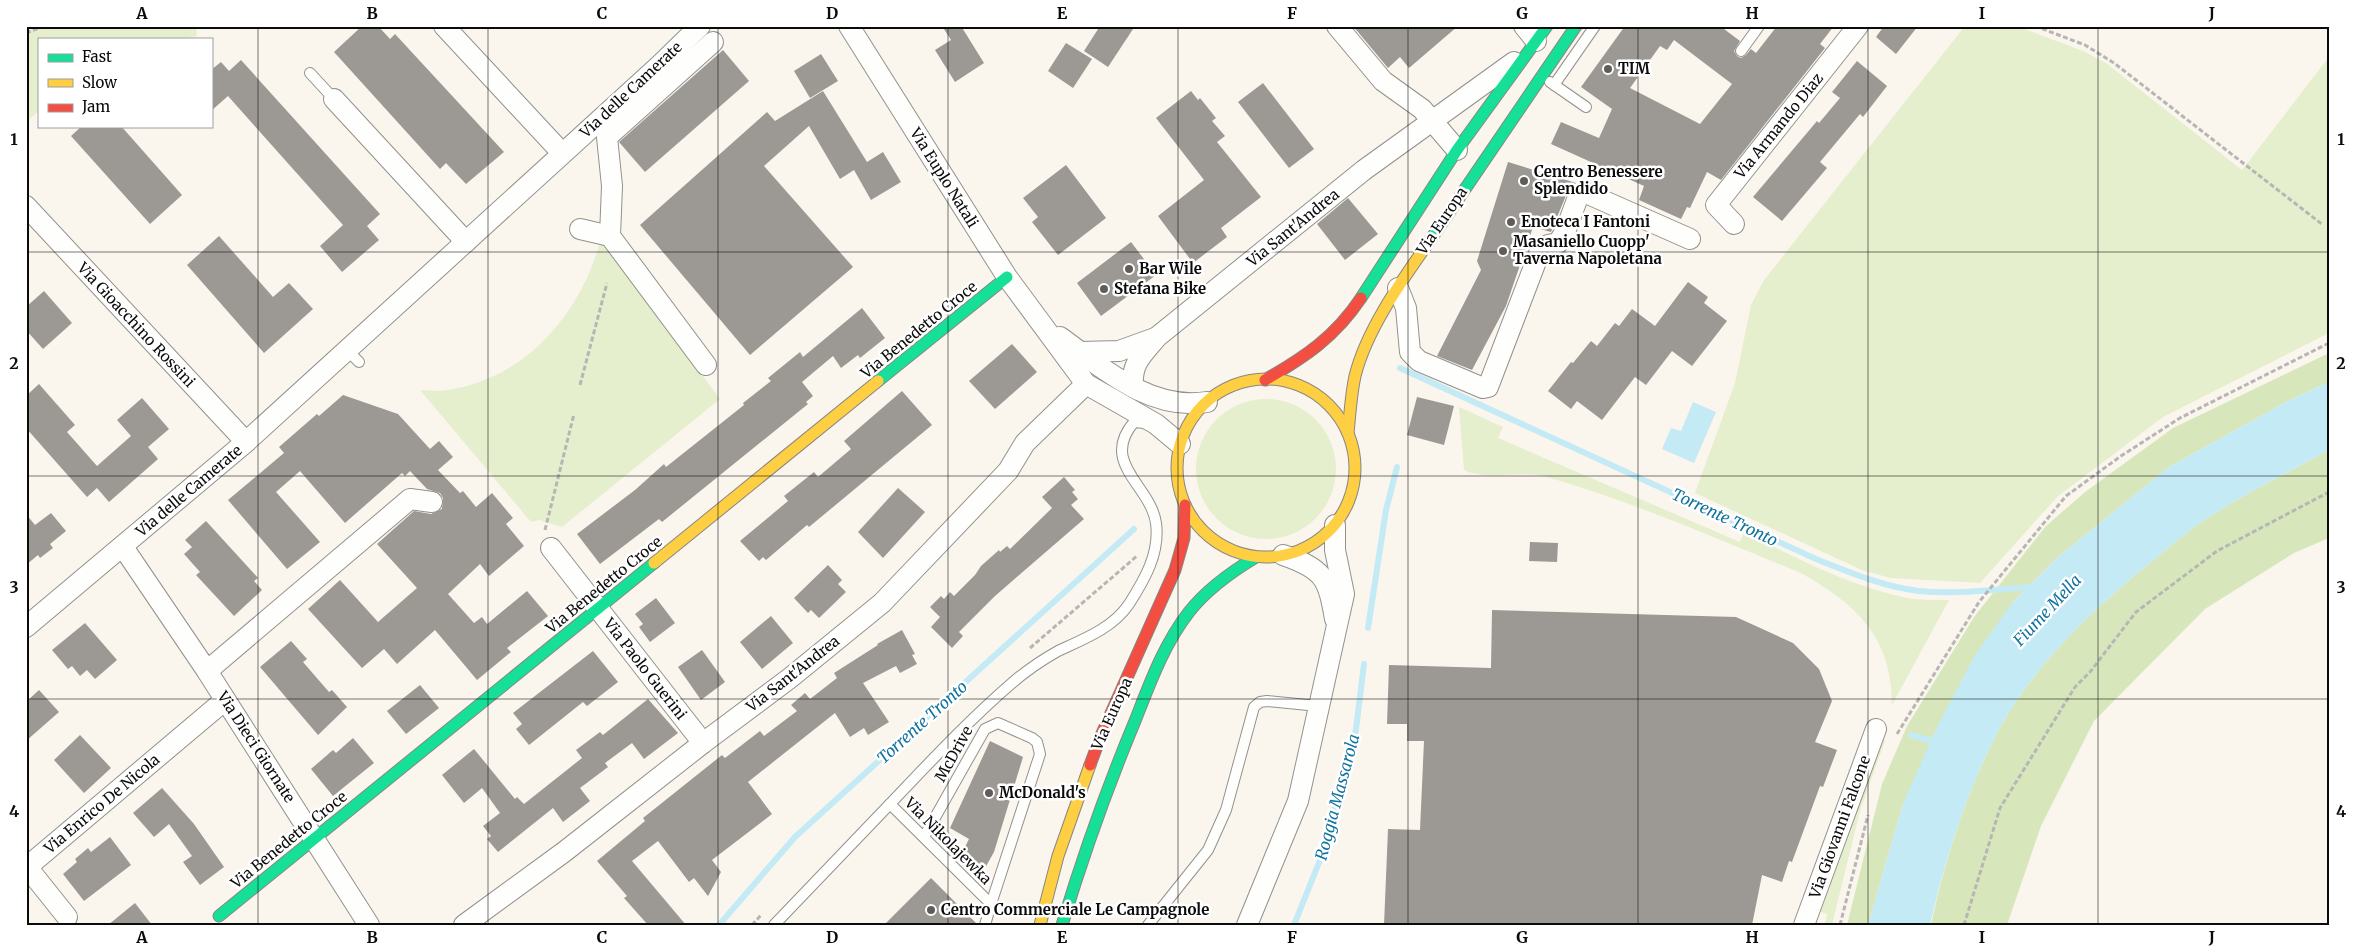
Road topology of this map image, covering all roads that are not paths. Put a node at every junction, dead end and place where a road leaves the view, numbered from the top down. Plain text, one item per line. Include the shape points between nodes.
1 (444, 26) edge
2 (700, 26) edge
3 (849, 26) edge
4 (1337, 26) edge
5 (1576, 26) edge
6 (1596, 26) edge
7 (1760, 26) edge
8 (1858, 26) edge
9 (1534, 36) edge
10 (713, 42) dead end
11 (1741, 51) dead end
12 (310, 73) dead end
13 (1541, 76) junction
14 (1554, 85) junction
15 (334, 99) joint
16 (1586, 107) dead end
17 (1432, 121) junction
18 (1457, 150) junction
19 (566, 160) junction
20 (26, 206) edge
21 (1734, 224) dead end
22 (580, 229) dead end
23 (610, 236) junction
24 (1690, 239) dead end
25 (466, 242) junction
26 (1007, 277) junction
27 (1398, 288) junction
28 (1045, 326) junction
29 (1157, 338) junction
30 (1080, 352) junction
31 (706, 365) dead end
32 (1265, 380) junction
33 (1086, 384) junction
34 (1134, 387) junction
35 (1207, 402) junction
36 (1156, 424) junction
37 (1348, 434) junction
38 (246, 442) junction
39 (1180, 444) junction
40 (432, 502) dead end
41 (1185, 505) junction
42 (1335, 525) junction
43 (123, 547) junction
44 (551, 548) road end
45 (1283, 555) junction
46 (1256, 556) junction
47 (598, 609) junction
48 (1336, 624) junction
49 (26, 627) edge
50 (207, 671) junction
51 (225, 700) junction
52 (1318, 706) junction
53 (1876, 730) dead end
54 (702, 743) junction
55 (890, 804) junction
56 (924, 837) junction
57 (314, 839) junction
58 (991, 904) junction
59 (219, 916) dead end
60 (67, 917) dead end
61 (369, 925) edge
62 (464, 925) edge
63 (774, 925) edge
64 (985, 925) edge
65 (1040, 925) edge
66 (1062, 925) edge
67 (1148, 925) edge
68 (1247, 925) edge
69 (1804, 925) edge

1 - 19 street
2 - 19 street, Via delle Camerate
3 - 26 street, Via Euplo Natali
4 - 17 street via 1383,81 1422,109
5 - 13 main road, Via Europa
6 - 14 lane
7 - 11 lane
8 - 21 street, Via Armando Diaz via 1716,205
9 - 17 street, Via Sant'Andrea
9 - 18 main road, Via Europa
10 - 23 street, Via delle Camerate via 607,137 612,186
12 - 15 lane
13 - 14 lane
13 - 27 main road, Via Europa
14 - 16 lane
15 - 25 street
17 - 18 street
17 - 29 street, Via Sant'Andrea via 1364,170
18 - 32 main road, Via Europa via 1336,331 1305,358
19 - 25 street, Via delle Camerate
20 - 38 street, Via Gioacchino Rossini
22 - 23 street
23 - 31 street
24 - 27 street via 1586,192 1578,197 1566,232 1558,243 1540,251 1488,387 1483,388 1419,361 1410,352 1406,308
25 - 38 street, Via delle Camerate via 354,356
26 - 28 street, Via Euplo Natali
26 - 47 main road, Via Benedetto Croce
27 - 37 main road, Via Europa via 1360,361 1351,397
28 - 30 street, Via Euplo Natali
28 - 33 street, Via Euplo Natali
29 - 30 street, Via Sant'Andrea via 1119,351
29 - 34 street, Via Sant'Andrea via 1136,362 1132,374
30 - 34 street, Via Euplo Natali
32 - 35 main road, Via Europa via 1234,385
32 - 37 main road, Via Europa via 1300,386 1315,394 1340,418
33 - 36 street, Via Euplo Natali
33 - 54 street, Via Sant'Andrea via 1025,443 1008,472 882,603 790,678
34 - 35 street, Via Euplo Natali via 1170,402
35 - 39 main road, Via Europa via 1191,421
36 - 39 street, Via Euplo Natali
36 - 55 lane via 1134,422 1126,431 1122,446 1126,468 1156,521 1157,540 1153,560 1129,605 1095,634 1057,652 1014,682 964,726
37 - 42 main road, Via Europa via 1353,449 1354,481
38 - 43 street, Via delle Camerate
39 - 41 main road, Via Europa via 1178,475
40 - 50 street via 410,498
41 - 46 main road, Via Europa via 1214,540 1227,548
41 - 65 main road, Via Europa via 1184,538 1174,570 1100,738 1058,856
42 - 45 main road, Via Europa via 1303,549
42 - 48 street via 1335,550 1344,594
43 - 49 street, Via delle Camerate
43 - 50 street, Via Dieci Giornate
44 - 47 street, Via Paolo Guerini
45 - 46 main road, Via Europa
45 - 48 street via 1307,563 1324,578
46 - 66 main road, Via Europa via 1207,591 1173,636 1105,794
47 - 54 street, Via Paolo Guerini
47 - 57 main road, Via Benedetto Croce
48 - 52 street
50 - 51 street, Via Dieci Giornate
51 - 57 street, Via Dieci Giornate
51 - 60 street, Via Enrico De Nicola via 27,867
52 - 67 lane via 1267,701 1254,707 1226,810 1208,850
52 - 68 street via 1298,801
53 - 69 street, Via Giovanni Falcone
54 - 62 street, Via Sant'Andrea via 564,852
55 - 56 lane, Via Nikolajewka
55 - 63 lane
56 - 58 lane, Via Nikolajewka
56 - 58 lane, McDrive via 985,729 998,723 1032,738 1040,748 1040,754
57 - 59 main road, Via Benedetto Croce
57 - 61 street, Via Dieci Giornate
58 - 64 lane, Via Nikolajewka

